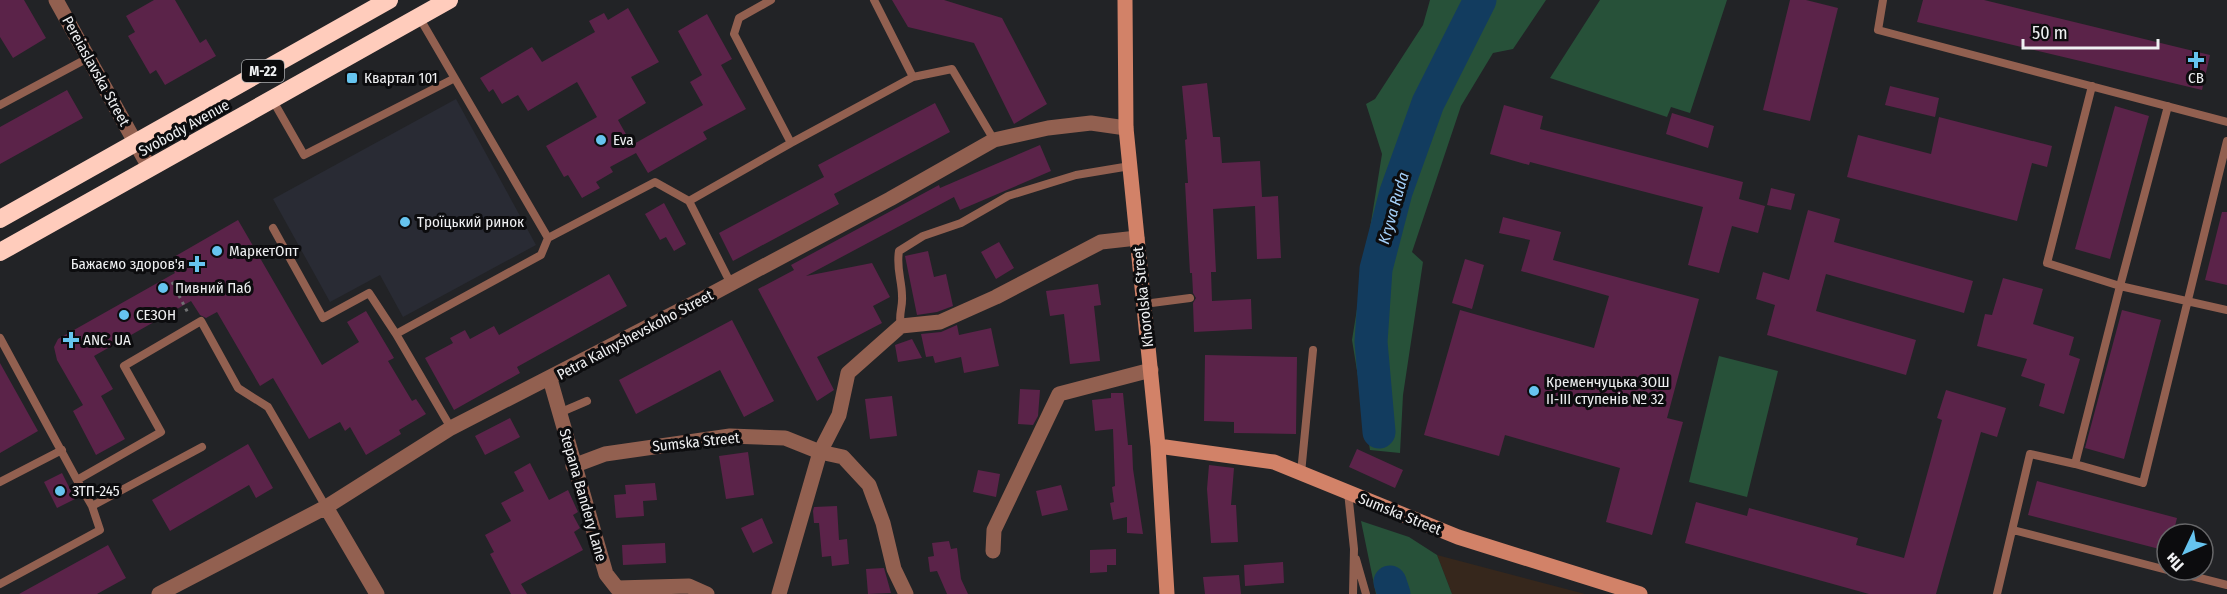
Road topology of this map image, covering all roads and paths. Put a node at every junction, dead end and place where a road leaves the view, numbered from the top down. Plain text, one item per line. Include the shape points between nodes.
1 (56, 0) edge
2 (389, 0) edge
3 (449, 0) edge
4 (771, 0) edge
5 (874, 0) edge
6 (1125, 0) edge
7 (1884, 0) edge
8 (419, 17) junction
9 (88, 58) junction
10 (914, 77) junction
11 (453, 79) junction
12 (2092, 86) junction
13 (272, 99) junction
14 (0, 105) edge
15 (2168, 106) junction
16 (2227, 122) edge
17 (1126, 128) junction
18 (994, 140) junction
19 (2227, 141) edge
20 (136, 143) junction
21 (791, 143) junction
22 (1130, 166) junction
23 (149, 167) junction
24 (688, 201) junction
25 (0, 219) edge
26 (273, 228) dead end
27 (548, 238) junction
28 (1137, 238) junction
29 (0, 252) edge
30 (172, 282) dead end
31 (731, 284) junction
32 (2120, 286) junction
33 (1190, 298) dead end
34 (2187, 302) junction
35 (1144, 304) junction
36 (2227, 310) edge
37 (194, 325) junction
38 (901, 326) junction
39 (396, 334) junction
40 (0, 338) edge
41 (1313, 350) dead end
42 (1151, 370) junction
43 (550, 379) junction
44 (587, 401) dead end
45 (559, 413) junction
46 (451, 428) junction
47 (1158, 446) junction
48 (202, 447) dead end
49 (62, 450) junction
50 (820, 452) junction
51 (2075, 464) junction
52 (573, 466) junction
53 (1301, 473) junction
54 (77, 480) junction
55 (0, 482) edge
56 (1348, 492) junction
57 (92, 506) junction
58 (326, 507) junction
59 (2013, 530) junction
60 (1354, 549) junction
61 (993, 552) dead end
62 (2155, 567) edge
63 (0, 584) edge
64 (668, 591) edge
65 (159, 594) edge
66 (377, 594) edge
67 (707, 594) edge
68 (779, 594) edge
69 (906, 594) edge
70 (1167, 594) edge
71 (1353, 594) edge
72 (1366, 594) edge
73 (1640, 594) edge
74 (1997, 594) edge

1 - 9 street, Pereiaslavska Street
2 - 20 highway, Svobody Avenue / М-22
3 - 8 highway, Svobody Avenue / М-22
4 - 21 lane via 739,18 734,34
5 - 10 lane
6 - 17 street, Khorolska Street
7 - 12 lane via 1878,30
8 - 11 lane
8 - 13 highway, Svobody Avenue / М-22
9 - 14 lane
9 - 20 street, Pereiaslavska Street
10 - 18 lane via 952,69
10 - 21 lane
11 - 13 lane via 304,155
11 - 27 lane
12 - 15 lane
12 - 32 lane via 2047,263
13 - 23 highway, Svobody Avenue / М-22
15 - 16 lane
15 - 32 lane
17 - 18 street, Petra Kalnyshevskoho Street via 1091,123
17 - 22 street, Khorolska Street
18 - 31 street, Petra Kalnyshevskoho Street
19 - 34 lane
20 - 23 street, Pereiaslavska Street
20 - 25 highway, Svobody Avenue / М-22
21 - 24 lane
22 - 28 street, Khorolska Street
22 - 38 lane via 1076,175 1008,196 961,223 923,236 899,252 896,268 903,298 898,314
23 - 29 highway, Svobody Avenue / М-22
24 - 27 lane via 655,182
24 - 31 lane
26 - 39 lane via 322,318 369,293
27 - 39 lane via 542,255
28 - 35 street, Khorolska Street
28 - 38 street via 1101,242 940,322
30 - 37 path
31 - 43 street, Petra Kalnyshevskoho Street
32 - 34 lane
32 - 51 lane
33 - 35 lane
34 - 36 lane
34 - 51 lane via 2143,483
35 - 42 street, Khorolska Street
37 - 54 lane via 124,366 161,432
37 - 58 lane via 201,321 238,388 268,406
38 - 50 street via 848,373 839,415
39 - 46 lane
40 - 49 lane
41 - 53 lane
42 - 47 street, Khorolska Street
42 - 61 street via 1059,394 994,530
43 - 45 street, Stepana Bandery Lane
43 - 46 street, Petra Kalnyshevskoho Street
44 - 45 lane
45 - 52 street, Stepana Bandery Lane
46 - 58 street, Petra Kalnyshevskoho Street
47 - 53 street, Sumska Street via 1274,462
47 - 70 street, Khorolska Street
48 - 57 lane
49 - 54 lane
49 - 55 lane
50 - 52 street, Sumska Street via 785,438 730,436 605,454
50 - 68 street
50 - 69 street, Sumska Street via 843,457 869,485 894,569
51 - 59 lane via 2030,454
52 - 64 street, Stepana Bandery Lane via 606,574 617,588
53 - 56 street, Sumska Street
54 - 57 lane
56 - 60 lane
56 - 73 street, Sumska Street via 1458,537
57 - 63 lane via 100,530
58 - 65 street, Petra Kalnyshevskoho Street
58 - 66 street
59 - 62 lane
59 - 74 lane
60 - 71 lane
60 - 72 lane
64 - 67 street, Stepana Bandery Lane via 689,586

